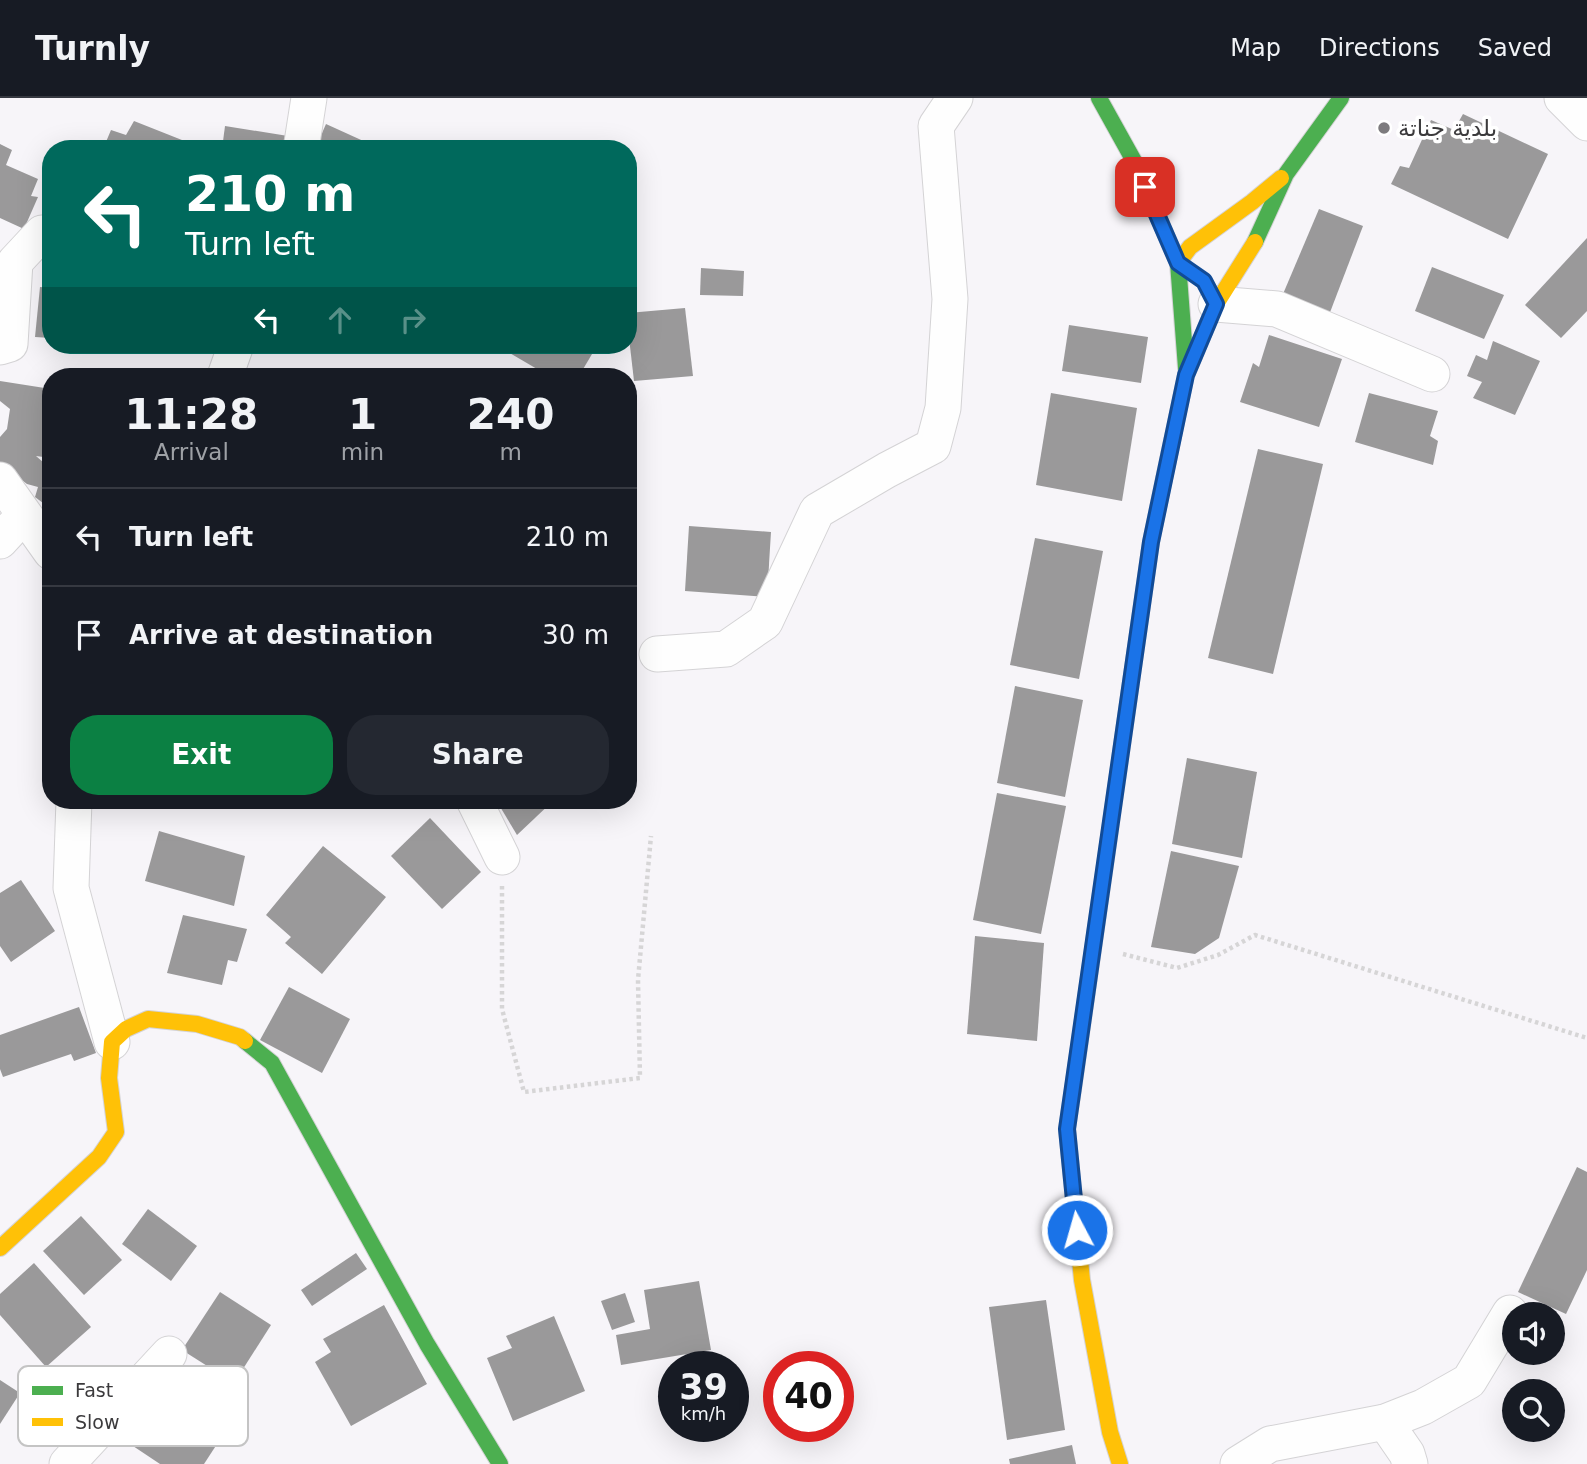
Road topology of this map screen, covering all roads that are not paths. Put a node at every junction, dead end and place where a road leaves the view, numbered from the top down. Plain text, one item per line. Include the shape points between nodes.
1 (309, 98) edge
2 (955, 98) edge
3 (1099, 98) edge
4 (1341, 98) edge
5 (1562, 98) edge
6 (1587, 123) edge
7 (302, 140) edge
8 (1134, 161) junction
9 (1286, 174) junction
10 (1167, 198) dead end
11 (1210, 216) dead end
12 (1232, 217) junction
13 (42, 233) dead end
14 (1249, 252) junction
15 (1178, 263) junction
16 (1225, 265) dead end
17 (1198, 270) dead end
18 (1213, 298) junction
19 (0, 347) edge
20 (1433, 374) dead end
21 (1186, 375) junction
22 (0, 480) edge
23 (24, 515) junction
24 (42, 540) edge
25 (0, 541) edge
26 (657, 654) dead end
27 (74, 809) edge
28 (478, 809) edge
29 (502, 857) road end
30 (112, 1042) junction
31 (0, 1248) edge
32 (1502, 1326) edge
33 (169, 1354) dead end
34 (158, 1366) edge
35 (1385, 1422) junction
36 (84, 1446) edge
37 (67, 1464) edge
38 (500, 1464) edge
39 (1120, 1464) edge
40 (1238, 1464) edge
41 (1410, 1464) edge

1 - 7 street
2 - 26 street via 936,126 950,299 943,408 933,446 817,511 765,622 726,649
3 - 8 street
4 - 9 street
5 - 6 street
8 - 10 street
8 - 15 street
9 - 12 street
9 - 14 street
11 - 12 street
12 - 15 street via 1190,247
13 - 19 street via 15,262 10,344
14 - 16 street
14 - 18 street
15 - 17 street
15 - 21 street
18 - 20 street via 1277,309
18 - 21 street
21 - 39 street via 1151,542 1067,1129 1082,1280
22 - 23 street
23 - 24 street
23 - 25 street
27 - 30 street via 71,888
28 - 29 street
30 - 31 street via 109,1078 116,1132 99,1157
30 - 38 street via 148,1019 197,1024 240,1037 272,1063 427,1344
32 - 35 street via 1469,1381
33 - 34 street
35 - 40 street via 1270,1444
35 - 41 street
36 - 37 street

